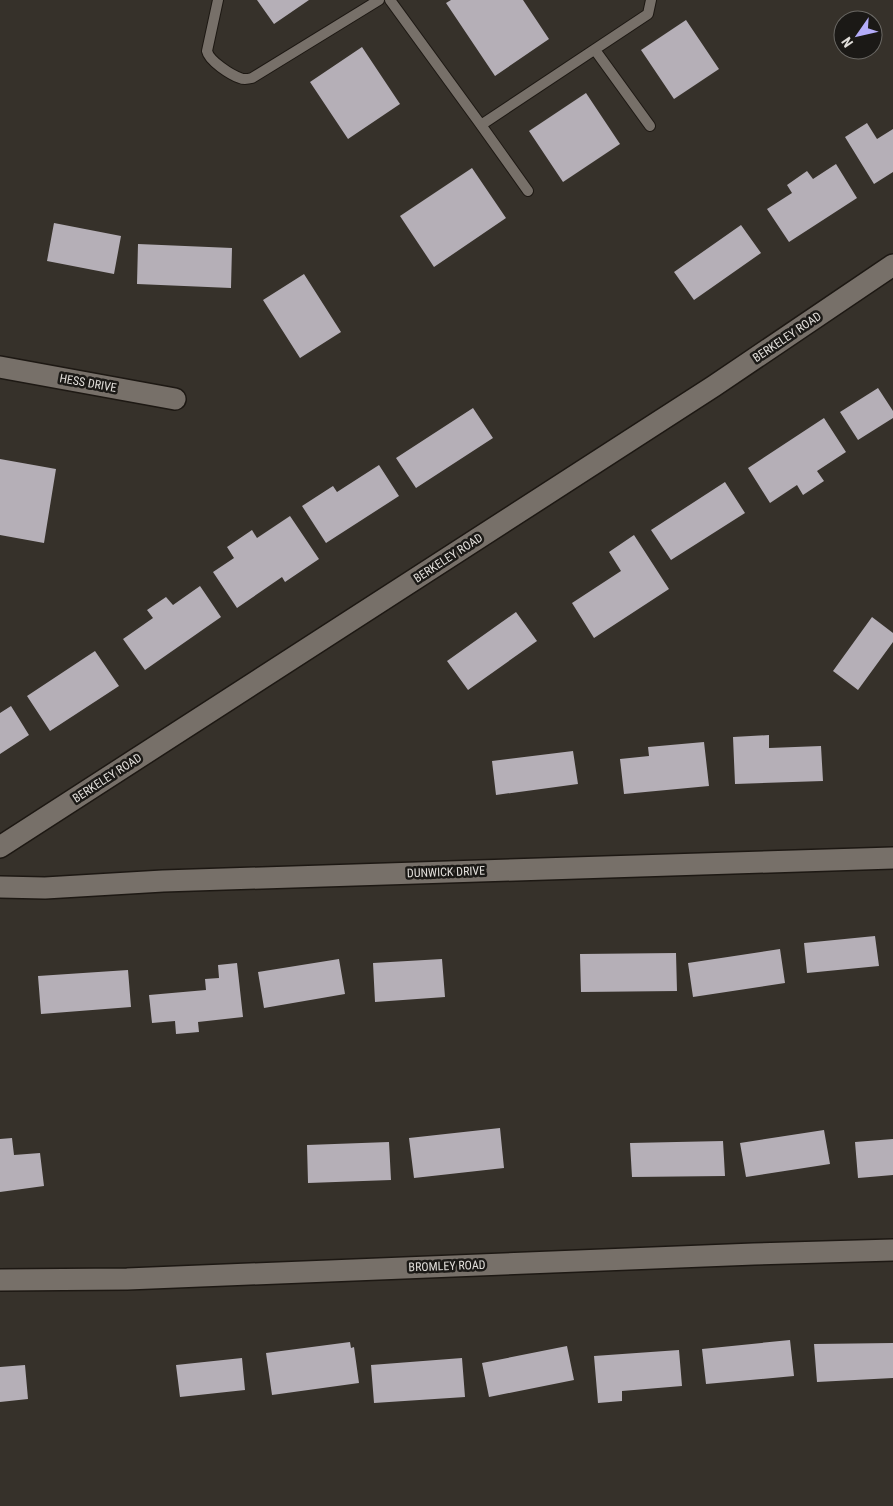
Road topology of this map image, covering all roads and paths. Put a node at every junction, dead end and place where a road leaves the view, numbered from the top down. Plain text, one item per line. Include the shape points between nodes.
1 (218, 0) edge
2 (379, 0) edge
3 (390, 0) edge
4 (651, 0) edge
5 (594, 50) junction
6 (480, 125) junction
7 (650, 126) dead end
8 (528, 191) dead end
9 (893, 265) edge
10 (0, 368) edge
11 (175, 398) dead end
12 (0, 847) edge
13 (893, 858) edge
14 (0, 887) edge
15 (893, 1250) edge
16 (0, 1280) edge

1 - 2 lane via 208,56 243,79 252,78
3 - 6 lane
4 - 5 lane via 648,14
5 - 6 lane
5 - 7 lane
6 - 8 lane
9 - 12 street, BERKELEY ROAD via 705,391
10 - 11 street, HESS DRIVE
13 - 14 street, DUNWICK DRIVE
15 - 16 street, BROMLEY ROAD via 127,1279

